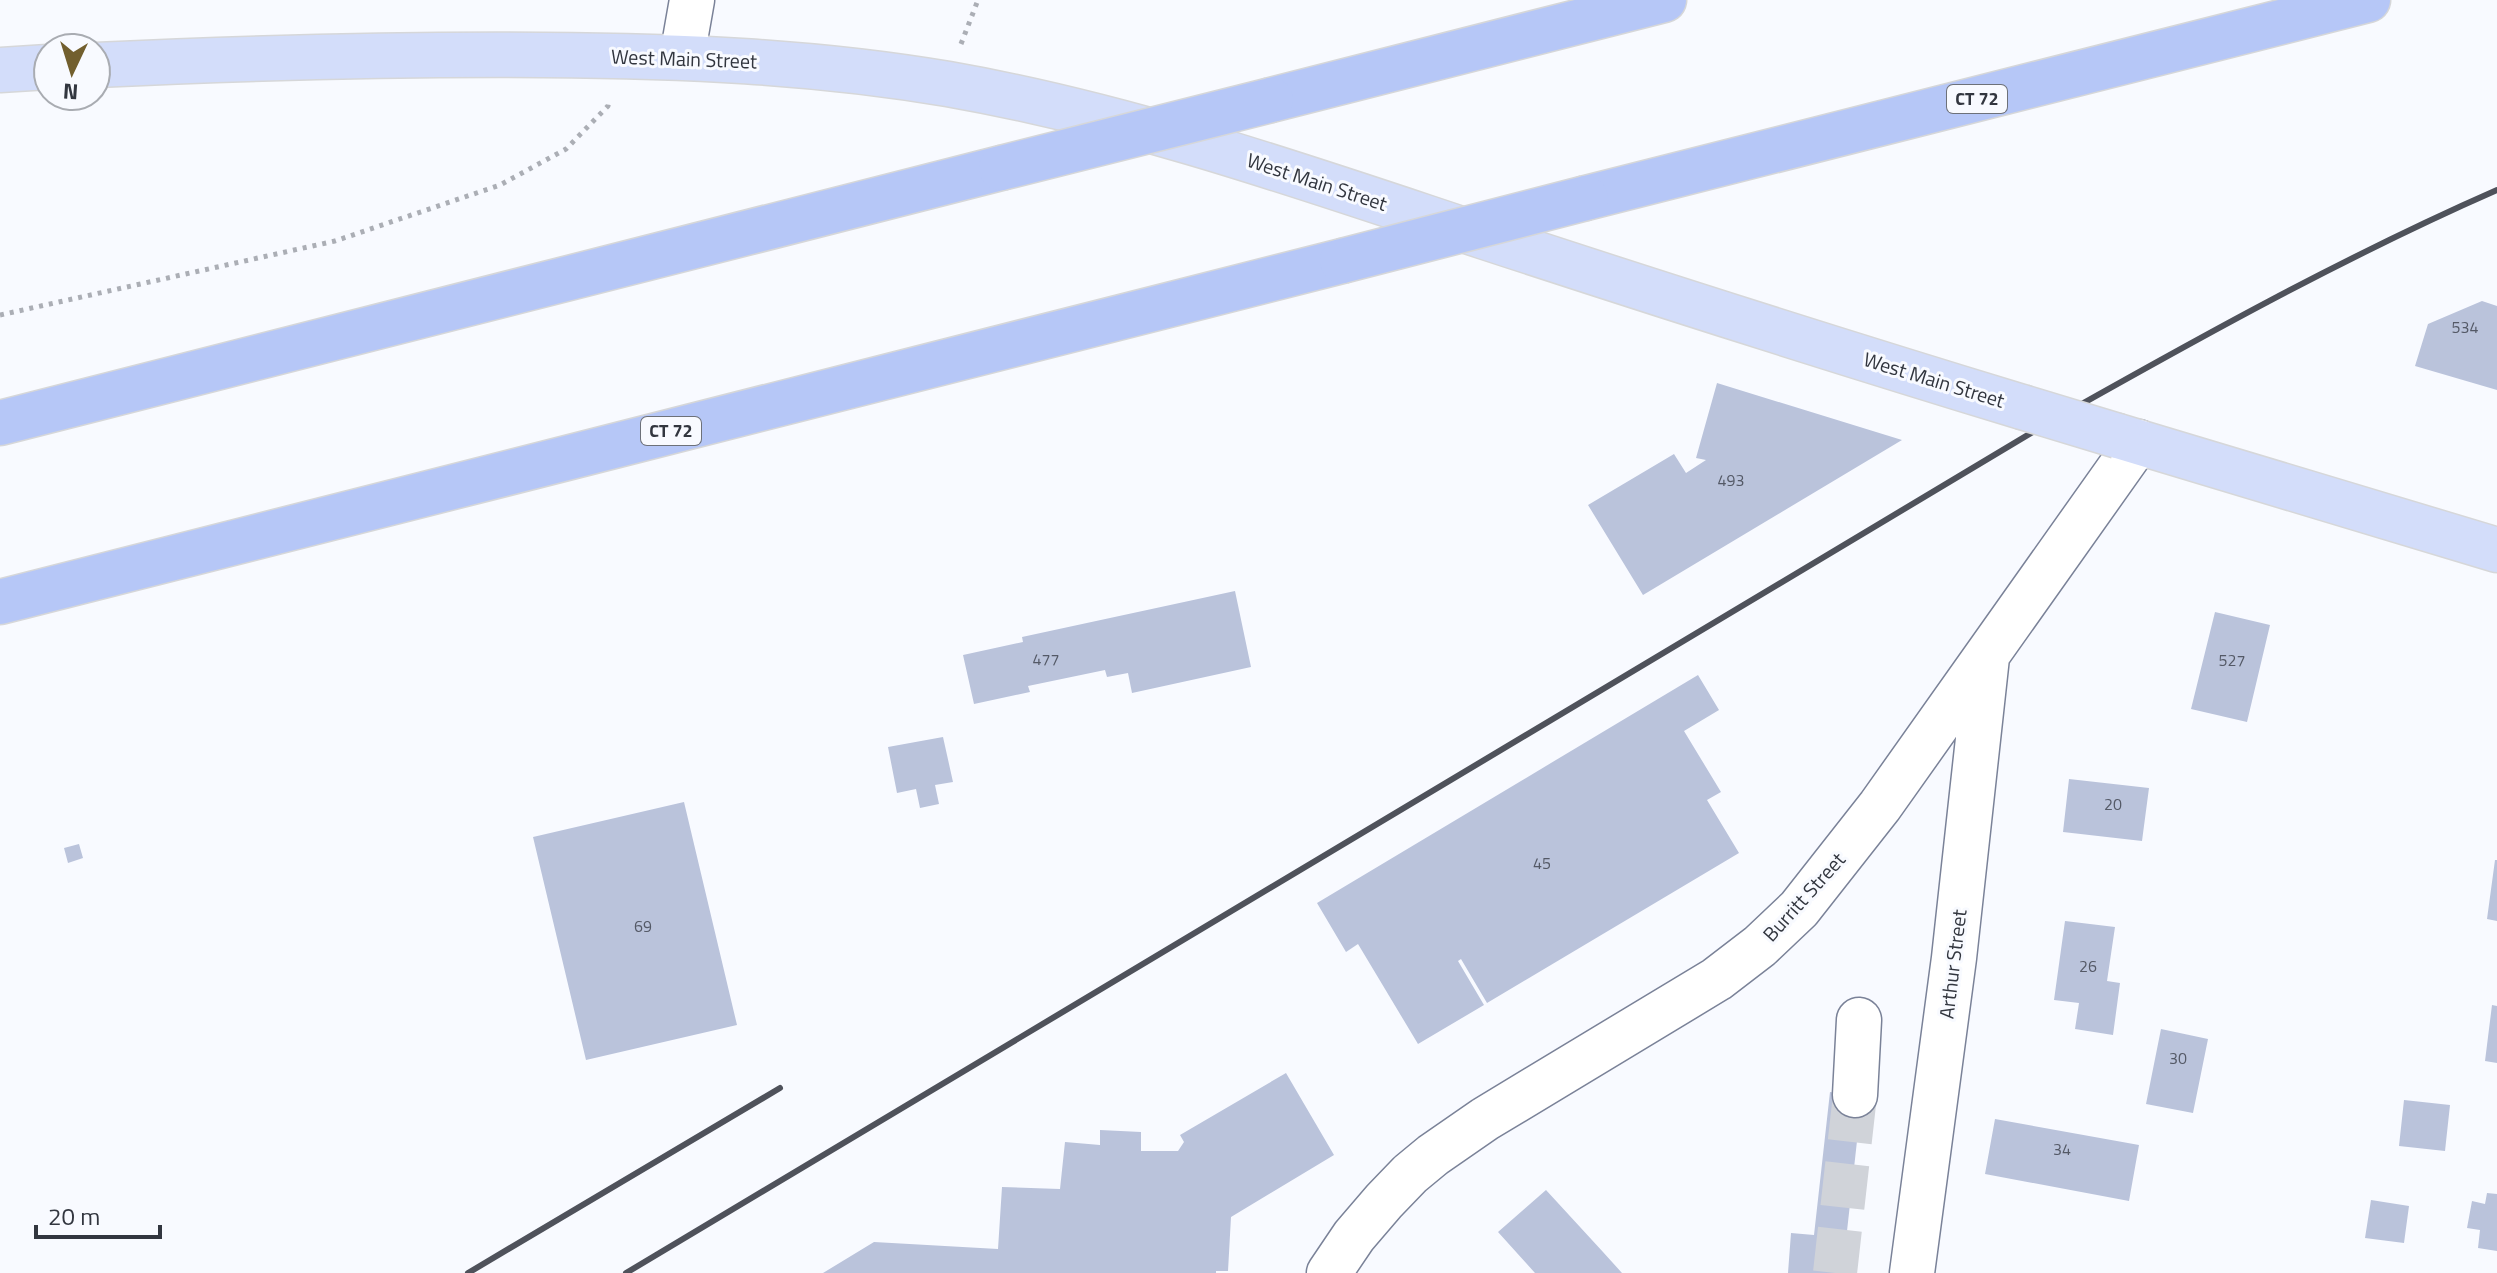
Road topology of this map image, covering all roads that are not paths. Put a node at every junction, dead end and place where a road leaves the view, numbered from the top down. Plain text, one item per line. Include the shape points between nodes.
1 (692, 0) edge
2 (1664, 0) edge
3 (2368, 0) edge
4 (682, 57) junction
5 (112, 64) edge
6 (32, 68) edge
7 (0, 70) edge
8 (0, 423) edge
9 (2128, 439) junction
10 (2497, 550) edge
11 (0, 602) edge
12 (1988, 654) junction
13 (1859, 1020) dead end
14 (1855, 1095) tunnel mouth
15 (1329, 1273) edge
16 (1912, 1273) edge

1 - 4 street
2 - 8 highway, bridge
3 - 11 highway, CT 72, bridge
4 - 5 main road, West Main Street via 372,55
4 - 9 main road, West Main Street, bridge via 794,63 894,76 1109,120
6 - 7 main road
9 - 10 main road, West Main Street
9 - 12 street, Burritt Street
12 - 15 street, Burritt Street via 1854,841 1780,928 1717,979 1433,1155 1384,1201
12 - 16 street, Arthur Street
13 - 14 street

